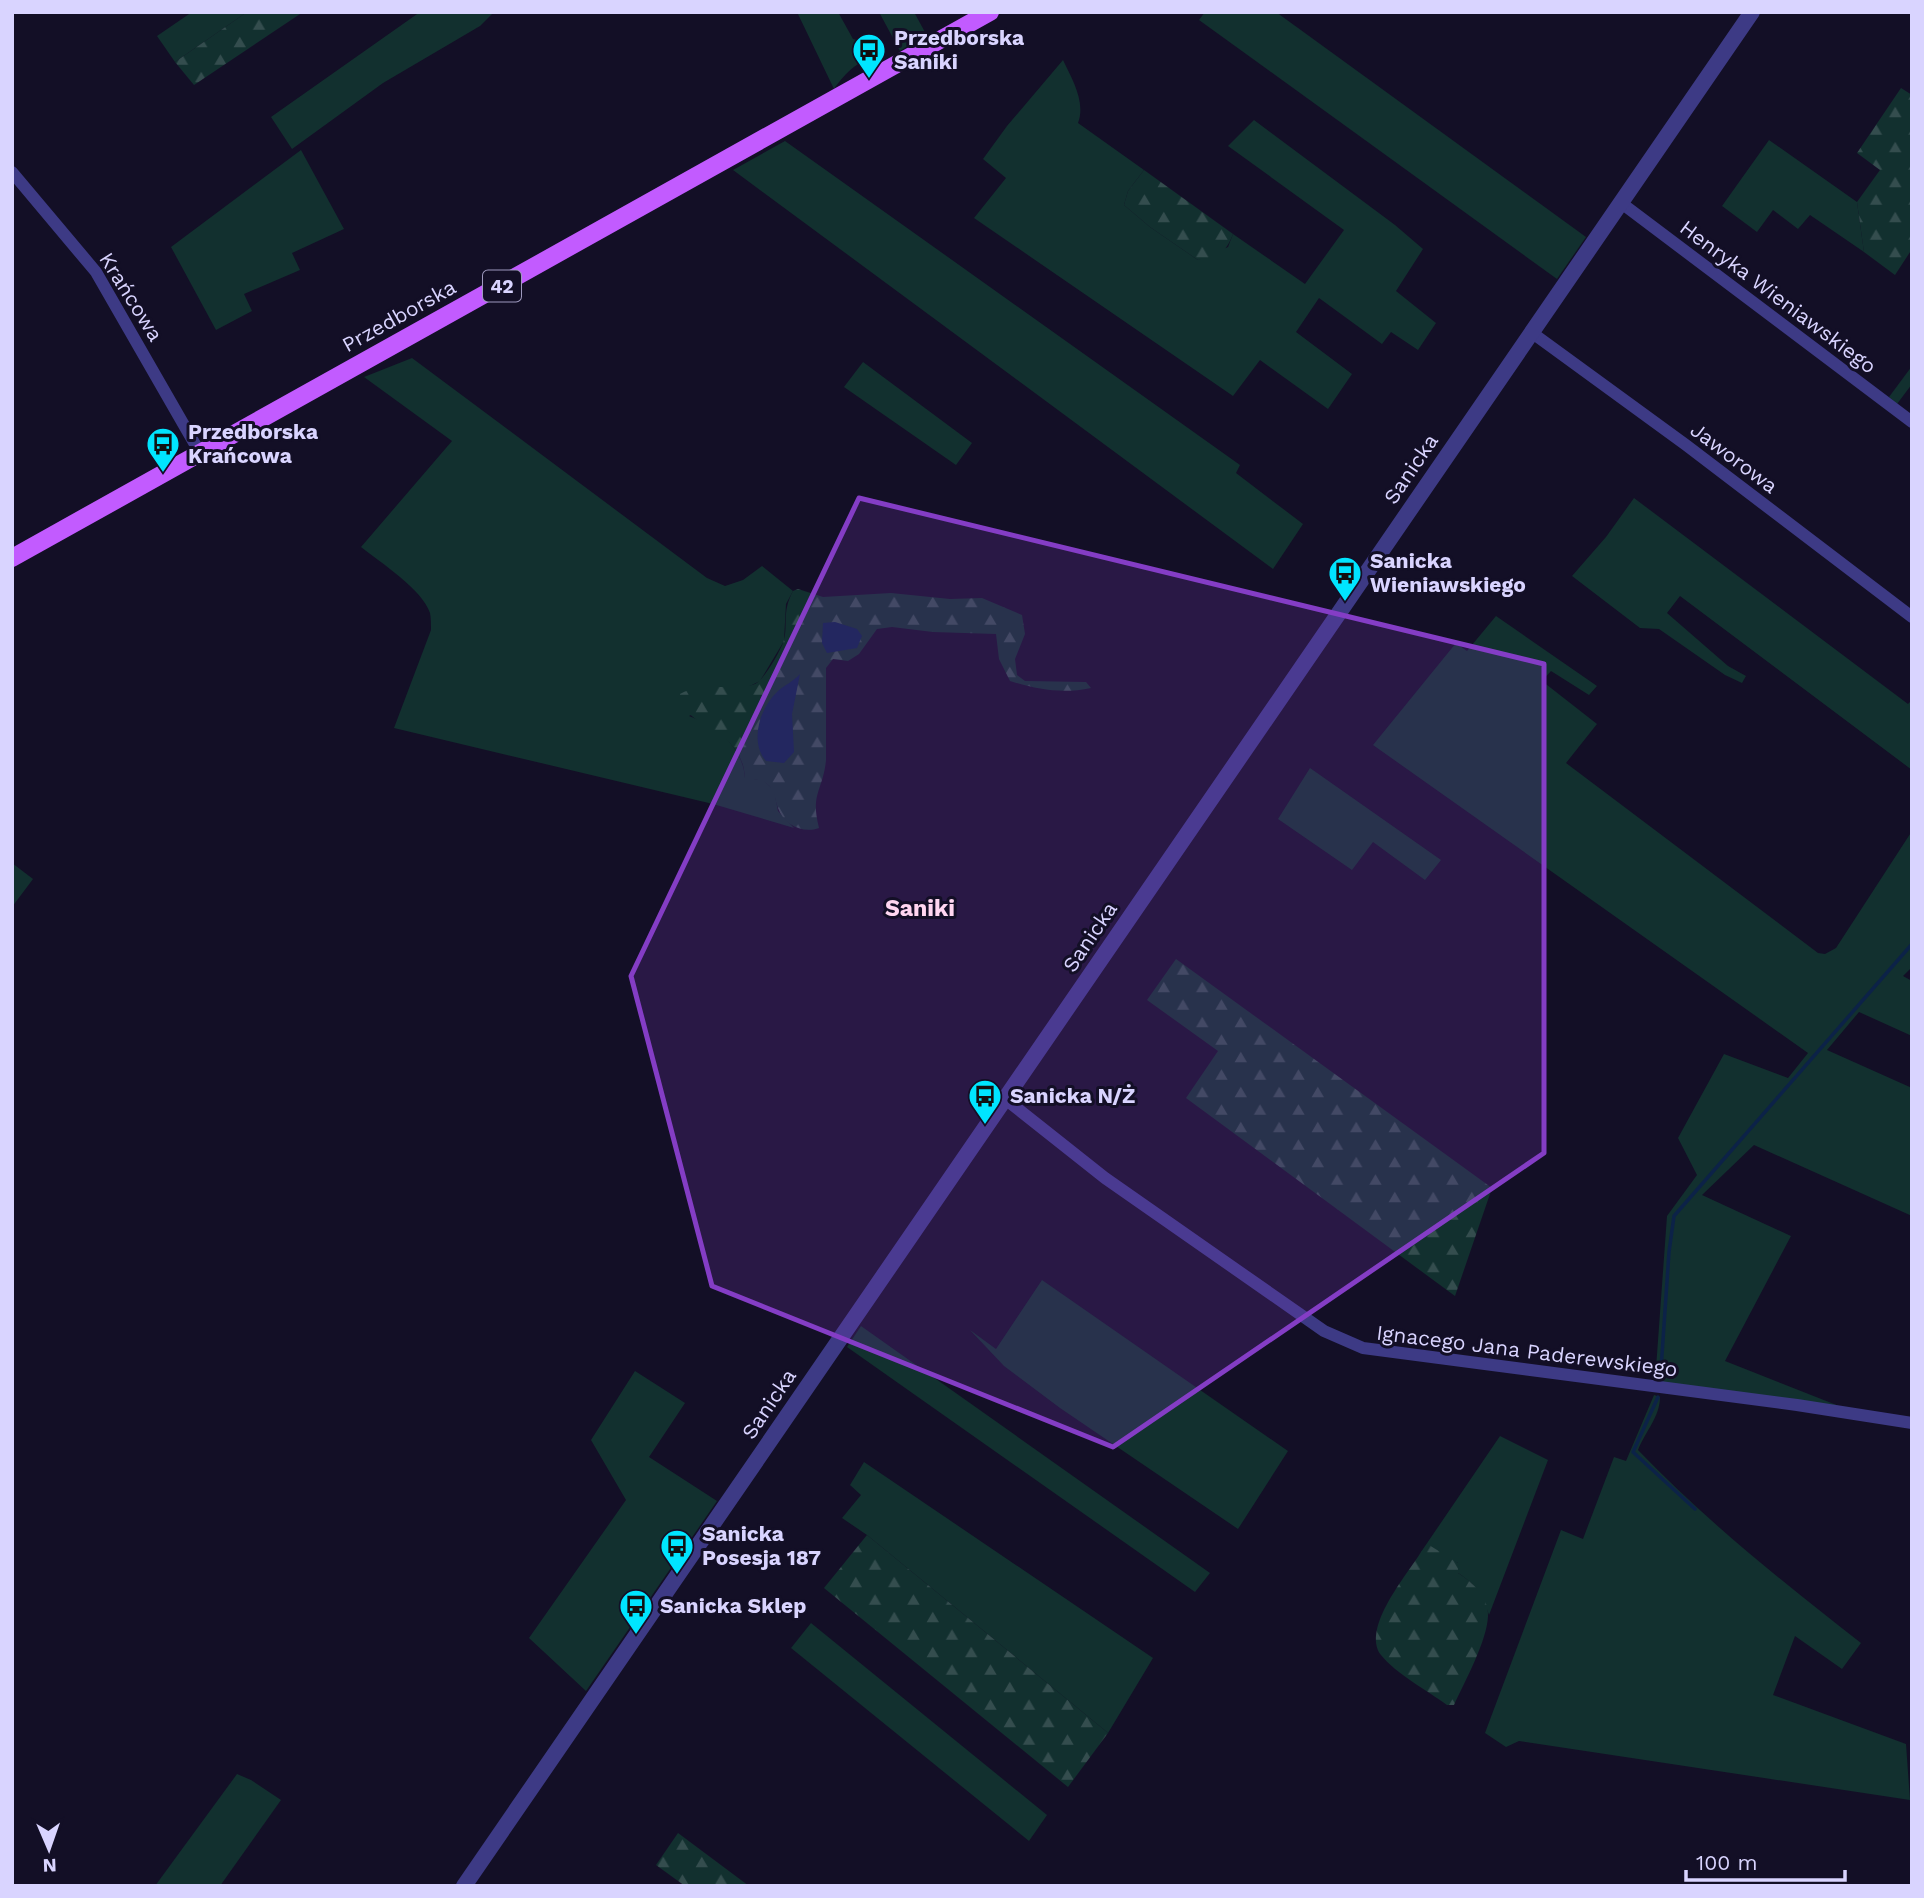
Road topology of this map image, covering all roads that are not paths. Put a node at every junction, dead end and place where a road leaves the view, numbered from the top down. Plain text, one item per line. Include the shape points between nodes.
1 (990, 12) edge
2 (1752, 12) edge
3 (12, 172) edge
4 (1620, 202) junction
5 (1531, 332) junction
6 (1912, 422) edge
7 (200, 453) junction
8 (12, 558) edge
9 (1912, 617) edge
10 (1004, 1098) junction
11 (1912, 1423) edge
12 (464, 1886) edge

1 - 7 main road, Przedborska / 42
2 - 4 street, Sanicka
3 - 7 street, Krańcowa via 96,272
4 - 5 street, Sanicka
4 - 6 street, Henryka Wieniawskiego
5 - 9 street, Jaworowa
5 - 10 street, Sanicka
7 - 8 main road, Przedborska / 42
10 - 11 street, Ignacego Jana Paderewskiego via 1105,1178 1302,1316 1363,1348
10 - 12 street, Sanicka

